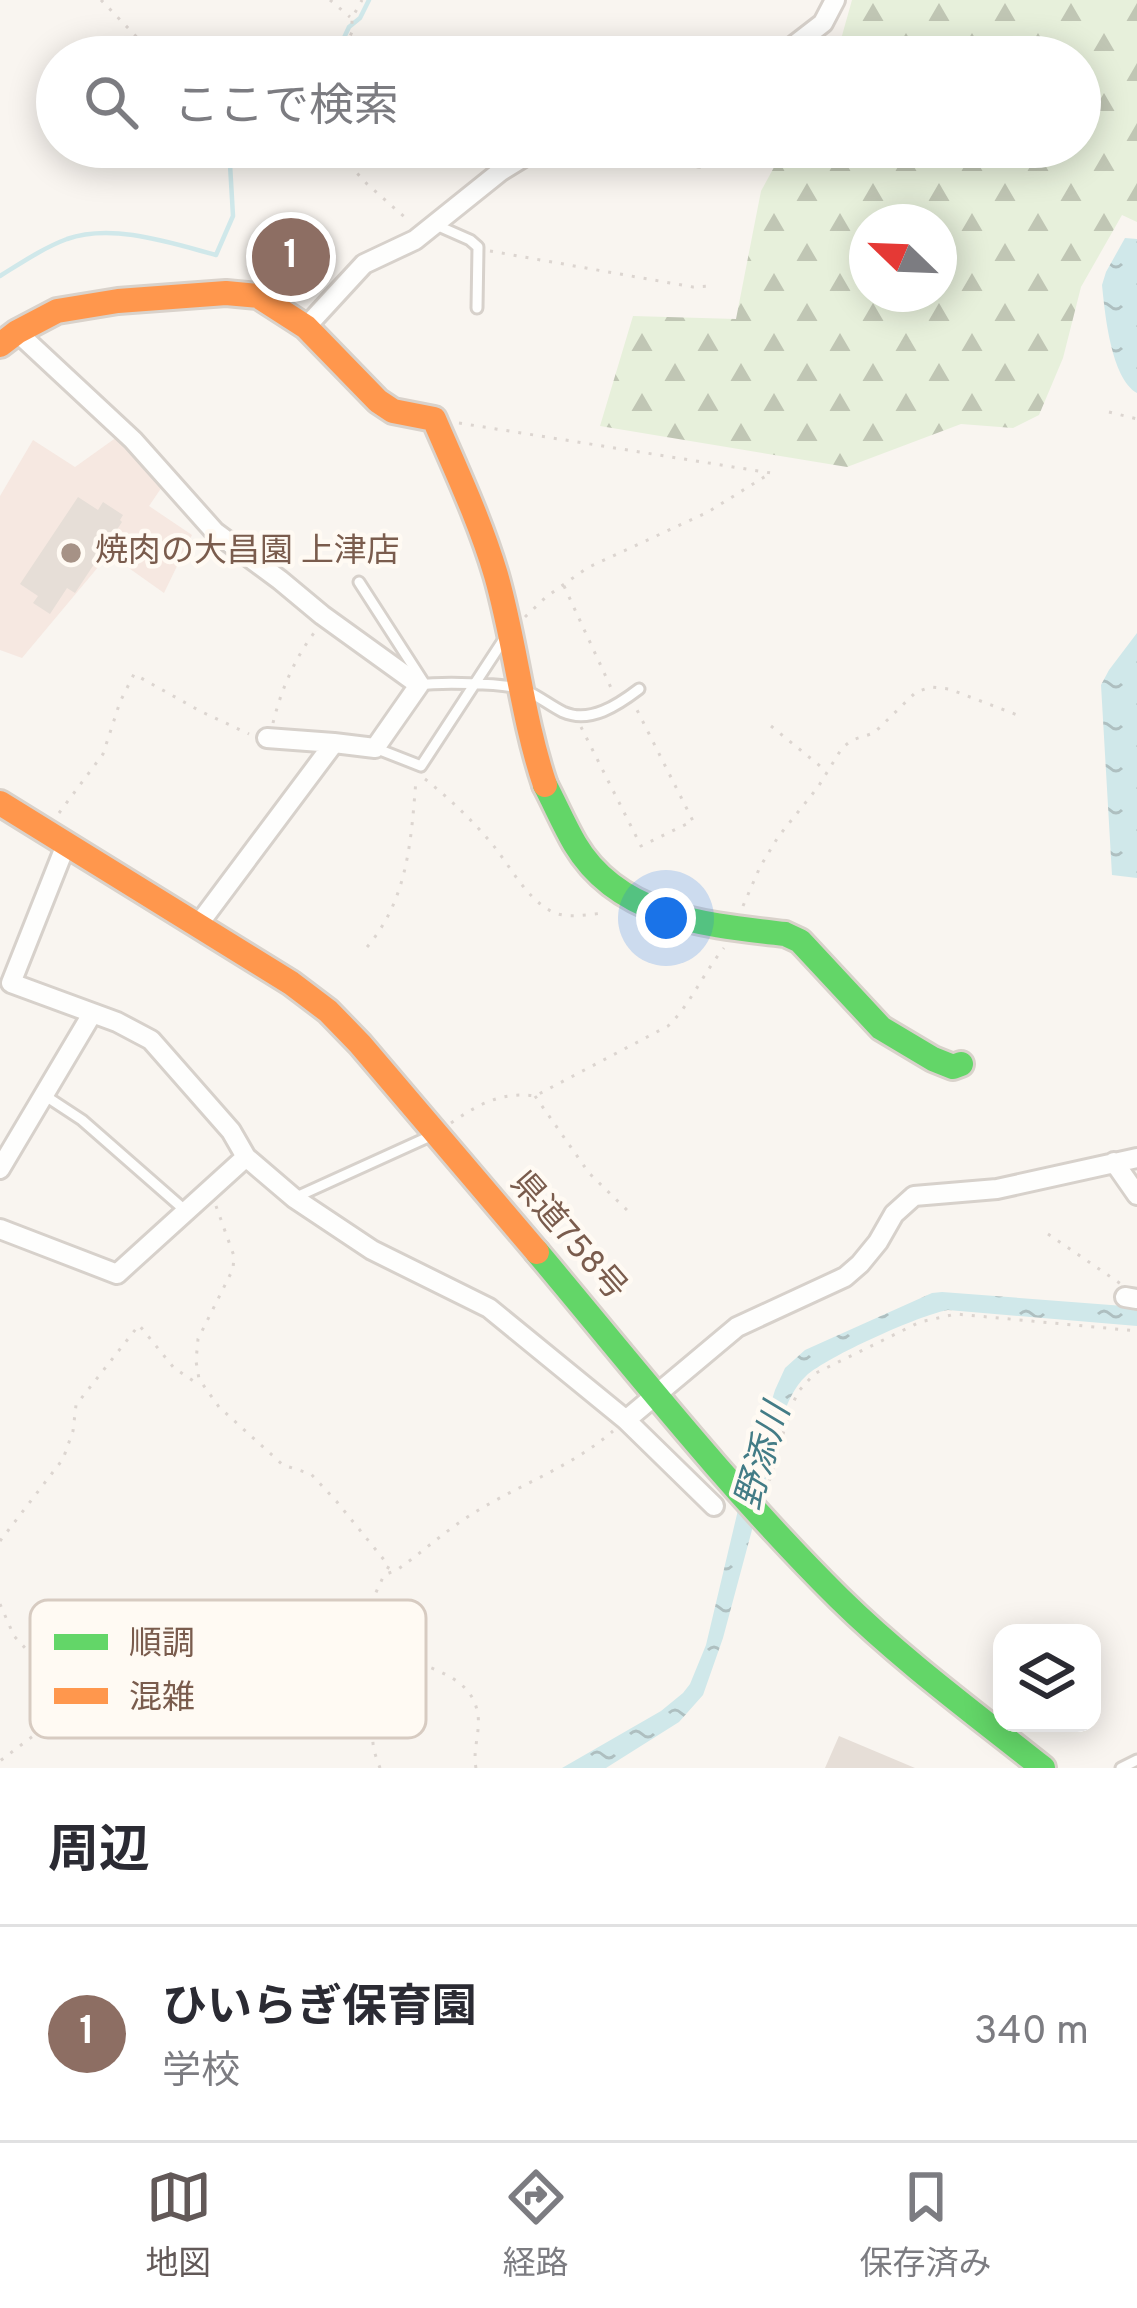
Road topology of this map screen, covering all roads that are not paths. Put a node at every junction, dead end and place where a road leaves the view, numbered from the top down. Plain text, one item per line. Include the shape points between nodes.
1 (835, 0) edge
2 (806, 36) edge
3 (507, 168) edge
4 (429, 230) junction
5 (477, 308) dead end
6 (306, 327) junction
7 (9, 339) edge
8 (359, 582) dead end
9 (508, 633) junction
10 (422, 685) junction
11 (472, 686) junction
12 (523, 689) junction
13 (635, 692) road end
14 (270, 737) road end
15 (334, 742) junction
16 (374, 748) junction
17 (0, 803) edge
18 (59, 834) junction
19 (198, 925) junction
20 (6, 980) edge
21 (92, 1014) junction
22 (961, 1064) dead end
23 (44, 1095) junction
24 (435, 1134) junction
25 (246, 1157) junction
26 (1137, 1158) edge
27 (1114, 1162) junction
28 (0, 1169) edge
29 (1137, 1195) edge
30 (294, 1198) junction
31 (188, 1212) junction
32 (0, 1229) edge
33 (658, 1395) junction
34 (626, 1420) junction
35 (714, 1506) dead end
36 (1137, 1760) edge
37 (1043, 1768) edge
38 (1121, 1768) edge

1 - 2 street
3 - 4 street
4 - 5 lane via 478,247
4 - 6 street via 364,264
6 - 7 main road via 258,296 226,293 57,311
6 - 9 main road via 378,401 434,419 478,521
7 - 10 street via 134,440 215,532
8 - 10 lane
9 - 11 lane
9 - 12 main road
10 - 11 lane
10 - 16 street
11 - 12 lane
11 - 16 lane via 421,766
12 - 13 lane via 574,715
12 - 22 main road via 544,783 577,848 604,879 631,902 668,915 800,941 881,1028 934,1059
14 - 15 street
15 - 16 street
15 - 19 street
17 - 18 main road, 県道758号
18 - 19 main road, 県道758号
18 - 20 street
19 - 24 main road, 県道758号 via 328,1011
20 - 21 street
21 - 23 street
21 - 25 street via 151,1040
23 - 28 street
23 - 31 lane
24 - 30 lane
24 - 33 main road, 県道758号
25 - 30 street
25 - 31 street
26 - 27 street
27 - 29 street
27 - 33 street via 997,1189 914,1196 844,1277 737,1327
30 - 34 street via 372,1250 489,1308
31 - 32 street via 117,1274
33 - 34 street
33 - 37 main road, 県道758号 via 837,1596
34 - 35 street
36 - 38 lane

